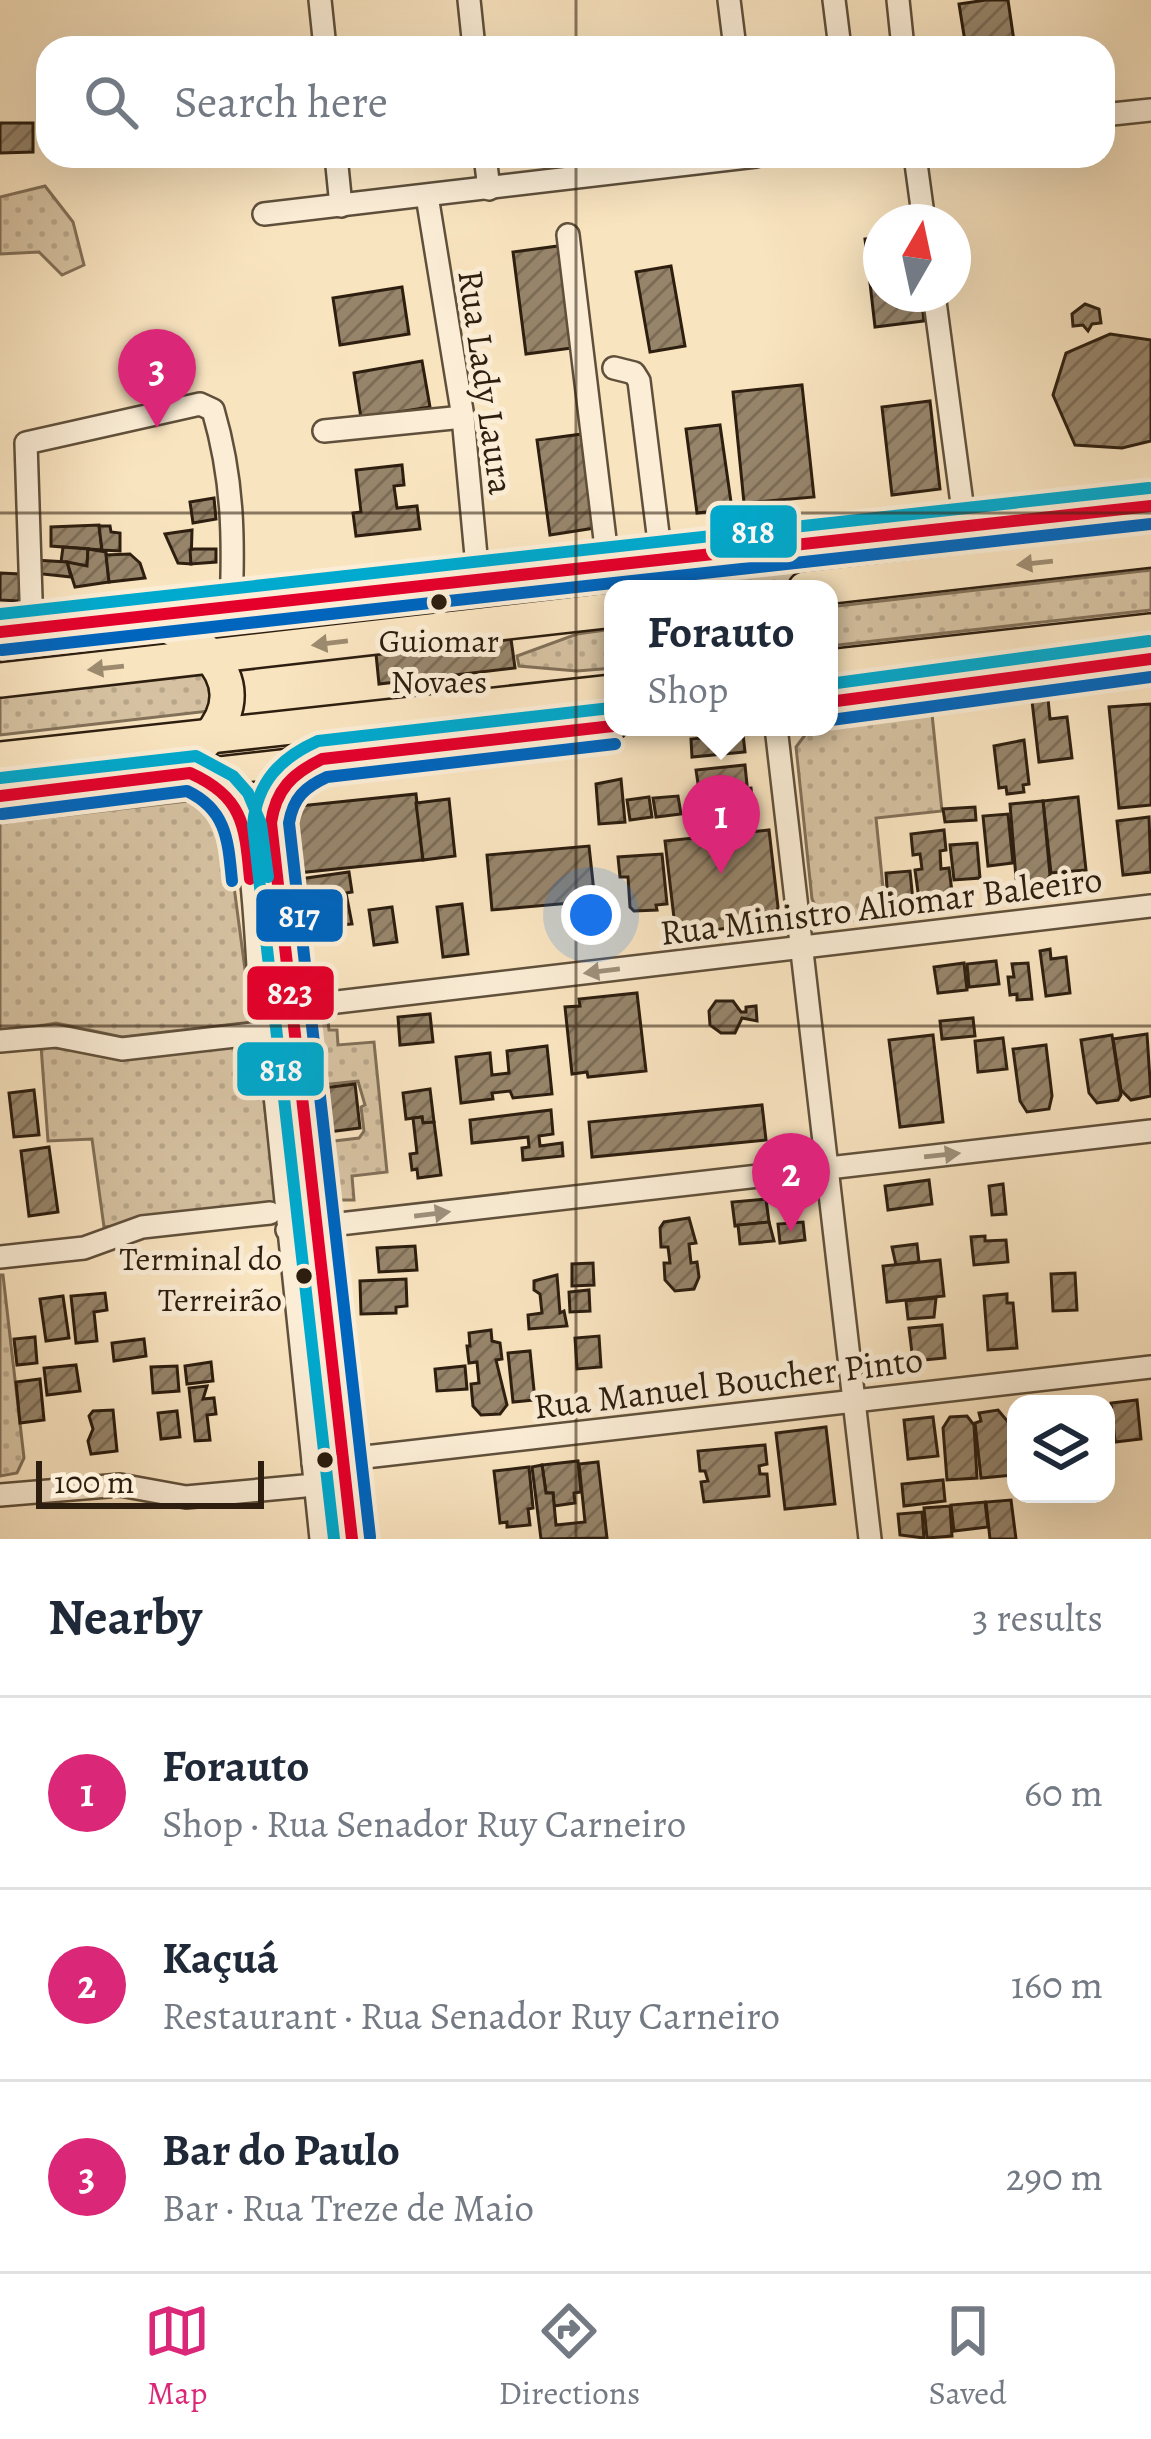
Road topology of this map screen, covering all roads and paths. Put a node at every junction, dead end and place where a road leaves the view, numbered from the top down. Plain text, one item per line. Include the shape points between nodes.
1 (320, 0) edge
2 (469, 0) edge
3 (729, 0) edge
4 (834, 0) edge
5 (898, 0) edge
6 (324, 36) edge
7 (473, 36) edge
8 (733, 36) edge
9 (838, 36) edge
10 (902, 36) edge
11 (1151, 110) edge
12 (1115, 114) edge
13 (337, 168) edge
14 (486, 168) edge
15 (656, 168) edge
16 (917, 168) edge
17 (489, 188) junction
18 (427, 196) junction
19 (922, 204) edge
20 (341, 206) junction
21 (264, 214) dead end
22 (568, 235) dead end
23 (936, 312) edge
24 (614, 368) dead end
25 (463, 417) junction
26 (324, 431) dead end
27 (1151, 506) edge
28 (1093, 512) junction
29 (965, 526) junction
30 (1151, 529) edge
31 (1151, 550) edge
32 (608, 564) junction
33 (666, 568) edge
34 (478, 577) junction
35 (838, 585) edge
36 (231, 608) junction
37 (604, 611) edge
38 (149, 618) junction
39 (32, 629) junction
40 (1151, 631) edge
41 (0, 632) edge
42 (930, 656) junction
43 (213, 657) junction
44 (1151, 659) edge
45 (838, 666) edge
46 (0, 680) edge
47 (604, 693) edge
48 (838, 696) edge
49 (838, 699) edge
50 (604, 727) edge
51 (212, 736) junction
52 (777, 736) edge
53 (0, 759) edge
54 (322, 759) junction
55 (190, 773) junction
56 (153, 777) junction
57 (0, 796) edge
58 (1151, 906) edge
59 (801, 947) junction
60 (290, 1008) junction
61 (261, 1022) junction
62 (0, 1041) edge
63 (1151, 1131) edge
64 (826, 1168) junction
65 (270, 1213) dead end
66 (316, 1227) junction
67 (287, 1230) junction
68 (0, 1257) edge
69 (1151, 1367) edge
70 (854, 1400) junction
71 (344, 1459) junction
72 (313, 1462) junction
73 (304, 1486) dead end
74 (0, 1495) edge
75 (321, 1539) edge
76 (352, 1539) edge
77 (870, 1539) edge

1 - 6 street
2 - 7 street
3 - 8 street
4 - 9 street
5 - 10 street
11 - 12 street
13 - 20 street
14 - 17 street
15 - 17 street
16 - 19 street
17 - 18 street
18 - 20 street
18 - 25 street, Rua Lady Laura
20 - 21 street
22 - 32 street
23 - 29 street
24 - 33 street via 634,373 645,404
25 - 26 street
25 - 34 street, Rua Lady Laura
27 - 28 main road
28 - 29 main road
28 - 30 highway
29 - 33 main road
31 -> 35 highway
32 - 33 main road
32 - 34 main road
34 - 36 main road
36 - 38 main road
36 - 39 street via 227,458 213,410 200,404 26,442
37 -> 43 highway
38 - 39 main road
38 - 43 highway
39 - 41 main road
40 - 42 highway
42 - 45 highway
42 - 48 highway
43 -> 46 highway
43 - 51 highway via 226,706
44 - 49 main road
47 - 51 highway
50 - 54 main road
51 - 53 highway
51 - 56 highway
52 - 59 street
54 - 55 main road
54 - 60 street via 284,782 272,807
55 - 56 main road
55 - 61 street via 226,791 242,819
56 - 57 main road
58 - 59 street, Rua Ministro Aliomar Baleeiro
59 -> 60 street, Rua Ministro Aliomar Baleeiro
59 - 64 street
60 - 61 street, Rua Ministro Aliomar Baleeiro
60 - 66 street
61 - 62 street, Rua Ministro Aliomar Baleeiro via 122,1049 56,1036
61 - 67 street via 269,1036
64 -> 63 street
66 -> 64 street
64 - 70 street
65 - 68 street via 142,1226 84,1248
66 - 67 street
66 - 71 street
67 - 72 street
69 - 70 street, Rua Manuel Boucher Pinto
70 - 71 street, Rua Manuel Boucher Pinto
70 - 77 street
71 - 72 street, Rua Manuel Boucher Pinto
71 - 76 street
72 - 75 street
73 - 74 street via 186,1497 120,1485

